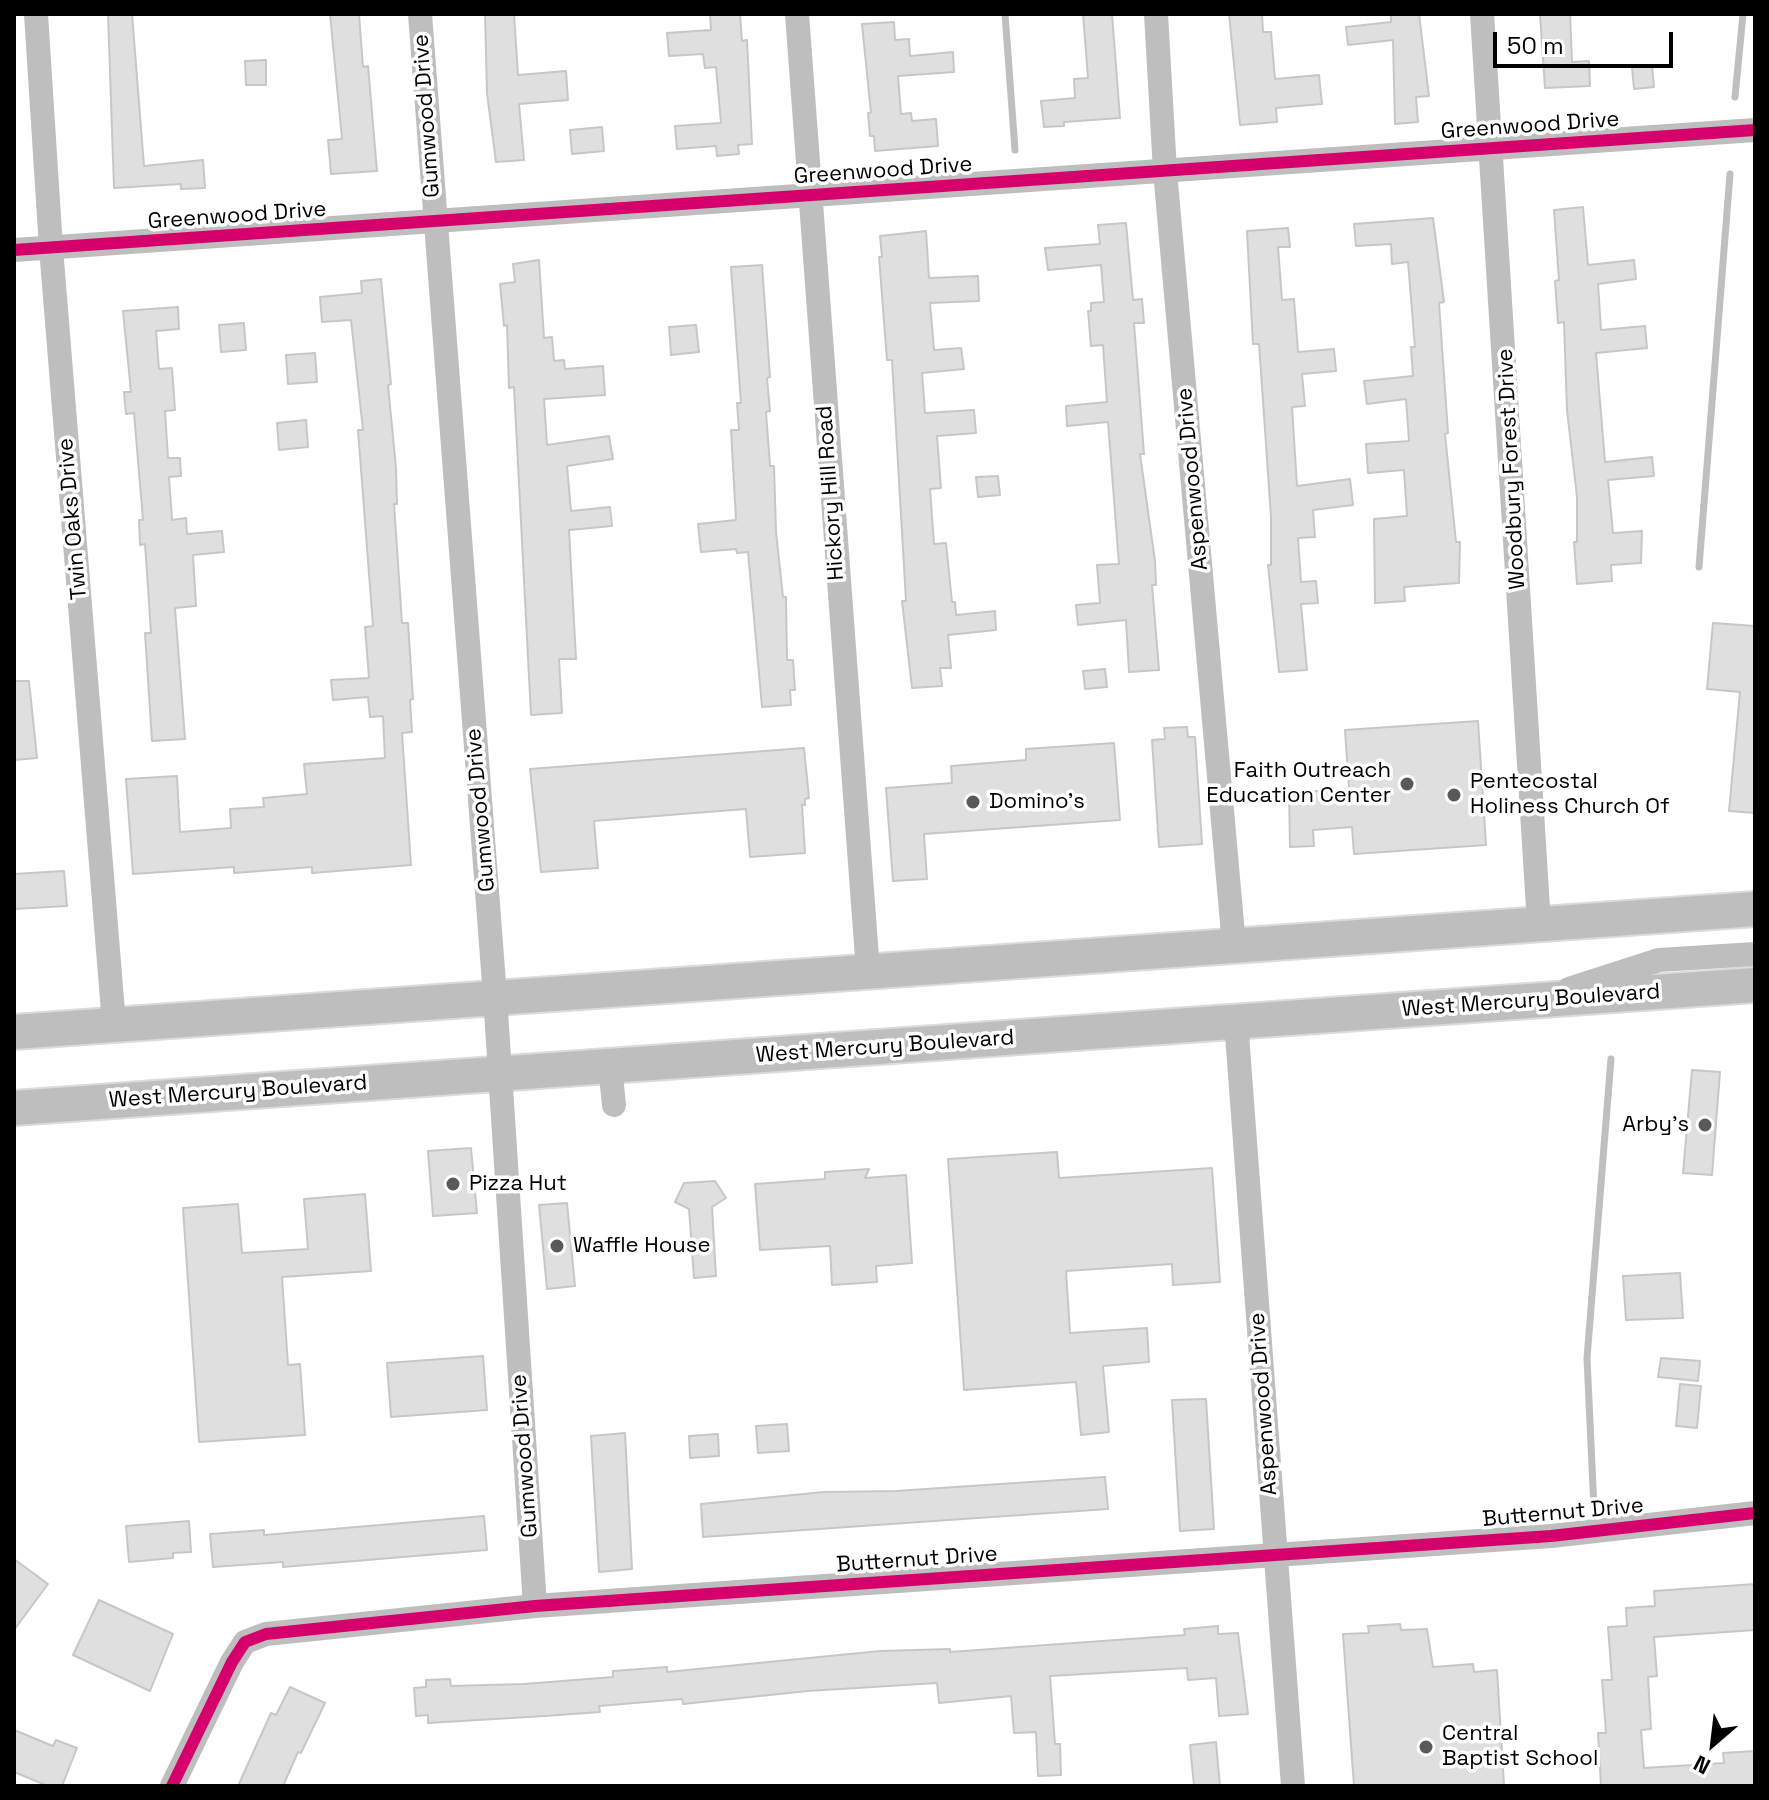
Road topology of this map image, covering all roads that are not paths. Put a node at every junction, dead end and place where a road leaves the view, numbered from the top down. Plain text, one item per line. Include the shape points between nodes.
1 (36, 14) edge
2 (420, 14) edge
3 (797, 14) edge
4 (1156, 14) edge
5 (1482, 14) edge
6 (1755, 130) edge
7 (1492, 148) junction
8 (1165, 171) junction
9 (810, 197) junction
10 (434, 223) junction
11 (51, 248) junction
12 (14, 250) edge
13 (1755, 909) edge
14 (1539, 924) junction
15 (1234, 945) junction
16 (1755, 954) edge
17 (868, 971) junction
18 (1755, 985) edge
19 (495, 996) junction
20 (1529, 1001) junction
21 (1236, 1021) junction
22 (114, 1024) junction
23 (14, 1032) edge
24 (610, 1066) junction
25 (499, 1073) junction
26 (614, 1105) dead end
27 (14, 1108) edge
28 (1755, 1513) edge
29 (1275, 1555) junction
30 (535, 1606) junction
31 (172, 1786) edge
32 (1293, 1786) edge

1 - 11 street, Twin Oaks Drive
2 - 10 street, Gumwood Drive
3 - 9 street, Hickory Hill Road
4 - 8 street, Aspenwood Drive
5 - 7 street, Woodbury Forest Drive
6 - 7 street, Greenwood Drive
7 - 8 street, Greenwood Drive
7 - 14 street, Woodbury Forest Drive
8 - 9 street, Greenwood Drive
8 - 15 street, Aspenwood Drive
9 - 10 street, Greenwood Drive
9 - 17 street, Hickory Hill Road
10 - 11 street, Greenwood Drive
10 - 19 street, Gumwood Drive
11 - 12 street, Greenwood Drive
11 - 22 street, Twin Oaks Drive
13 - 14 highway
14 - 15 highway
15 - 17 highway
16 - 20 street via 1659,960
17 - 19 highway
18 - 20 highway, West Mercury Boulevard
19 - 22 highway
19 - 25 street, Gumwood Drive
20 - 21 highway, West Mercury Boulevard
21 - 24 highway, West Mercury Boulevard
21 - 29 street, Aspenwood Drive
22 - 23 highway
24 - 25 highway, West Mercury Boulevard
24 - 26 street
25 - 27 highway, West Mercury Boulevard
25 - 30 street, Gumwood Drive
28 - 29 street, Butternut Drive via 1551,1536
29 - 30 street, Butternut Drive
29 - 32 street, Aspenwood Drive
30 - 31 street, Butternut Drive via 266,1634 245,1642

